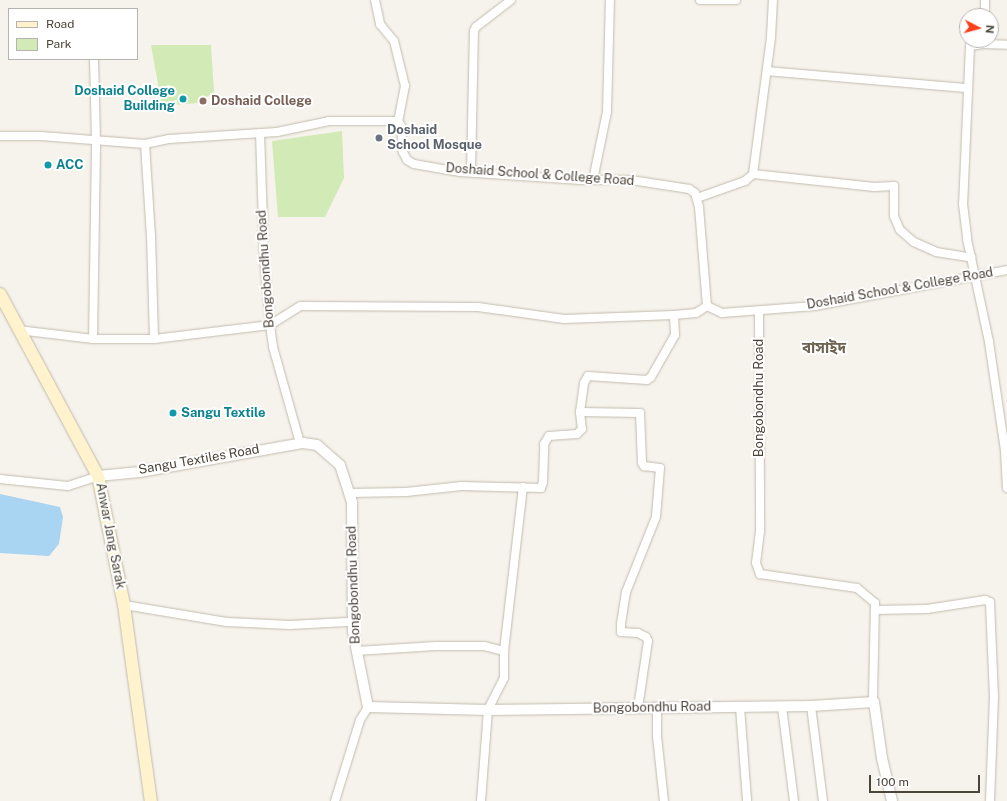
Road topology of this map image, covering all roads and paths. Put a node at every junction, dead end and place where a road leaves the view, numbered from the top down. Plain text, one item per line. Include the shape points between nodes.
1 (375, 0) edge
2 (511, 0) edge
3 (610, 0) edge
4 (700, 0) edge
5 (736, 0) edge
6 (774, 0) edge
7 (970, 48) edge
8 (94, 60) edge
9 (766, 71) junction
10 (967, 88) junction
11 (398, 121) junction
12 (260, 133) junction
13 (0, 136) edge
14 (96, 140) junction
15 (145, 144) junction
16 (470, 172) junction
17 (754, 174) junction
18 (592, 180) junction
19 (697, 198) junction
20 (972, 258) junction
21 (1007, 270) edge
22 (976, 274) junction
23 (0, 294) edge
24 (707, 306) junction
25 (759, 311) junction
26 (674, 315) junction
27 (270, 325) junction
28 (18, 330) junction
29 (93, 339) junction
30 (154, 339) junction
31 (580, 412) junction
32 (300, 444) junction
33 (98, 476) junction
34 (0, 479) edge
35 (523, 487) junction
36 (1007, 488) edge
37 (349, 493) junction
38 (124, 605) junction
39 (875, 610) junction
40 (347, 622) dead end
41 (356, 651) junction
42 (504, 651) junction
43 (872, 702) junction
44 (811, 706) junction
45 (368, 707) junction
46 (740, 707) junction
47 (782, 707) junction
48 (638, 708) junction
49 (657, 708) junction
50 (488, 710) junction
51 (151, 801) edge
52 (335, 801) edge
53 (481, 801) edge
54 (664, 801) edge
55 (747, 801) edge
56 (794, 801) edge
57 (823, 801) edge
58 (892, 801) edge
59 (990, 801) edge

1 - 11 street via 380,24 394,42 398,52 405,86
2 - 16 street via 484,20 474,31
3 - 18 street via 607,112
4 - 5 street
6 - 9 street
7 - 10 street
8 - 14 street
9 - 10 street
9 - 17 street
10 - 20 street via 964,204 967,239
11 - 12 street via 329,121
11 - 16 street, Doshaid School & College Road via 401,126 403,152 407,160 414,164
12 - 15 street via 169,139
12 - 27 street, Bongobondhu Road via 264,255
13 - 14 street
14 - 15 street
14 - 29 street
15 - 30 street
16 - 18 street, Doshaid School & College Road
17 - 19 street via 744,181
17 - 20 street via 874,187 894,186 894,216 900,230 914,242 936,252
18 - 19 street, Doshaid School & College Road via 631,180 682,186 695,193
19 - 24 street
20 - 22 street
21 - 22 street, Doshaid School & College Road
22 - 25 street, Doshaid School & College Road via 902,292 815,306
22 - 36 street via 1005,451
23 - 28 main road, Anwar Jang Sarak
24 - 25 street, Doshaid School & College Road via 722,313
24 - 26 street via 696,313
25 - 39 street, Bongobondhu Road via 760,531 756,563 760,574 857,588 875,603
26 - 27 street via 564,319 478,306 301,306
26 - 31 street via 675,336 652,377 647,380 588,376 584,383
27 - 30 street
27 - 32 street, Bongobondhu Road via 273,347
28 - 29 street
28 - 33 main road, Anwar Jang Sarak
29 - 30 street
31 - 35 street via 582,429 577,434 549,436 544,444 541,488
31 - 48 street via 640,413 642,463 644,466 660,468 656,517 626,592 621,624 621,632 638,633 648,641
32 - 33 street, Sangu Textiles Road via 140,472
32 - 37 street, Bongobondhu Road via 317,445 340,465
33 - 34 street via 68,486
33 - 38 main road, Anwar Jang Sarak
35 - 37 street via 462,486 406,492
35 - 42 street
37 - 41 street, Bongobondhu Road via 352,502 353,632
38 - 40 street via 227,622 290,625
38 - 51 main road, Anwar Jang Sarak
39 - 43 street
39 - 59 street via 927,609 985,600 990,602 994,697
41 - 42 street via 436,646 484,646
41 - 45 street, Bongobondhu Road
42 - 50 street via 504,678
43 - 44 street, Bongobondhu Road
43 - 58 street via 876,705 882,758
44 - 47 street, Bongobondhu Road
44 - 57 street
45 - 50 street, Bongobondhu Road
45 - 52 street via 360,720
46 - 47 street, Bongobondhu Road
46 - 49 street, Bongobondhu Road
46 - 55 street
47 - 56 street
48 - 49 street, Bongobondhu Road
48 - 50 street, Bongobondhu Road
49 - 54 street via 657,736
50 - 53 street

